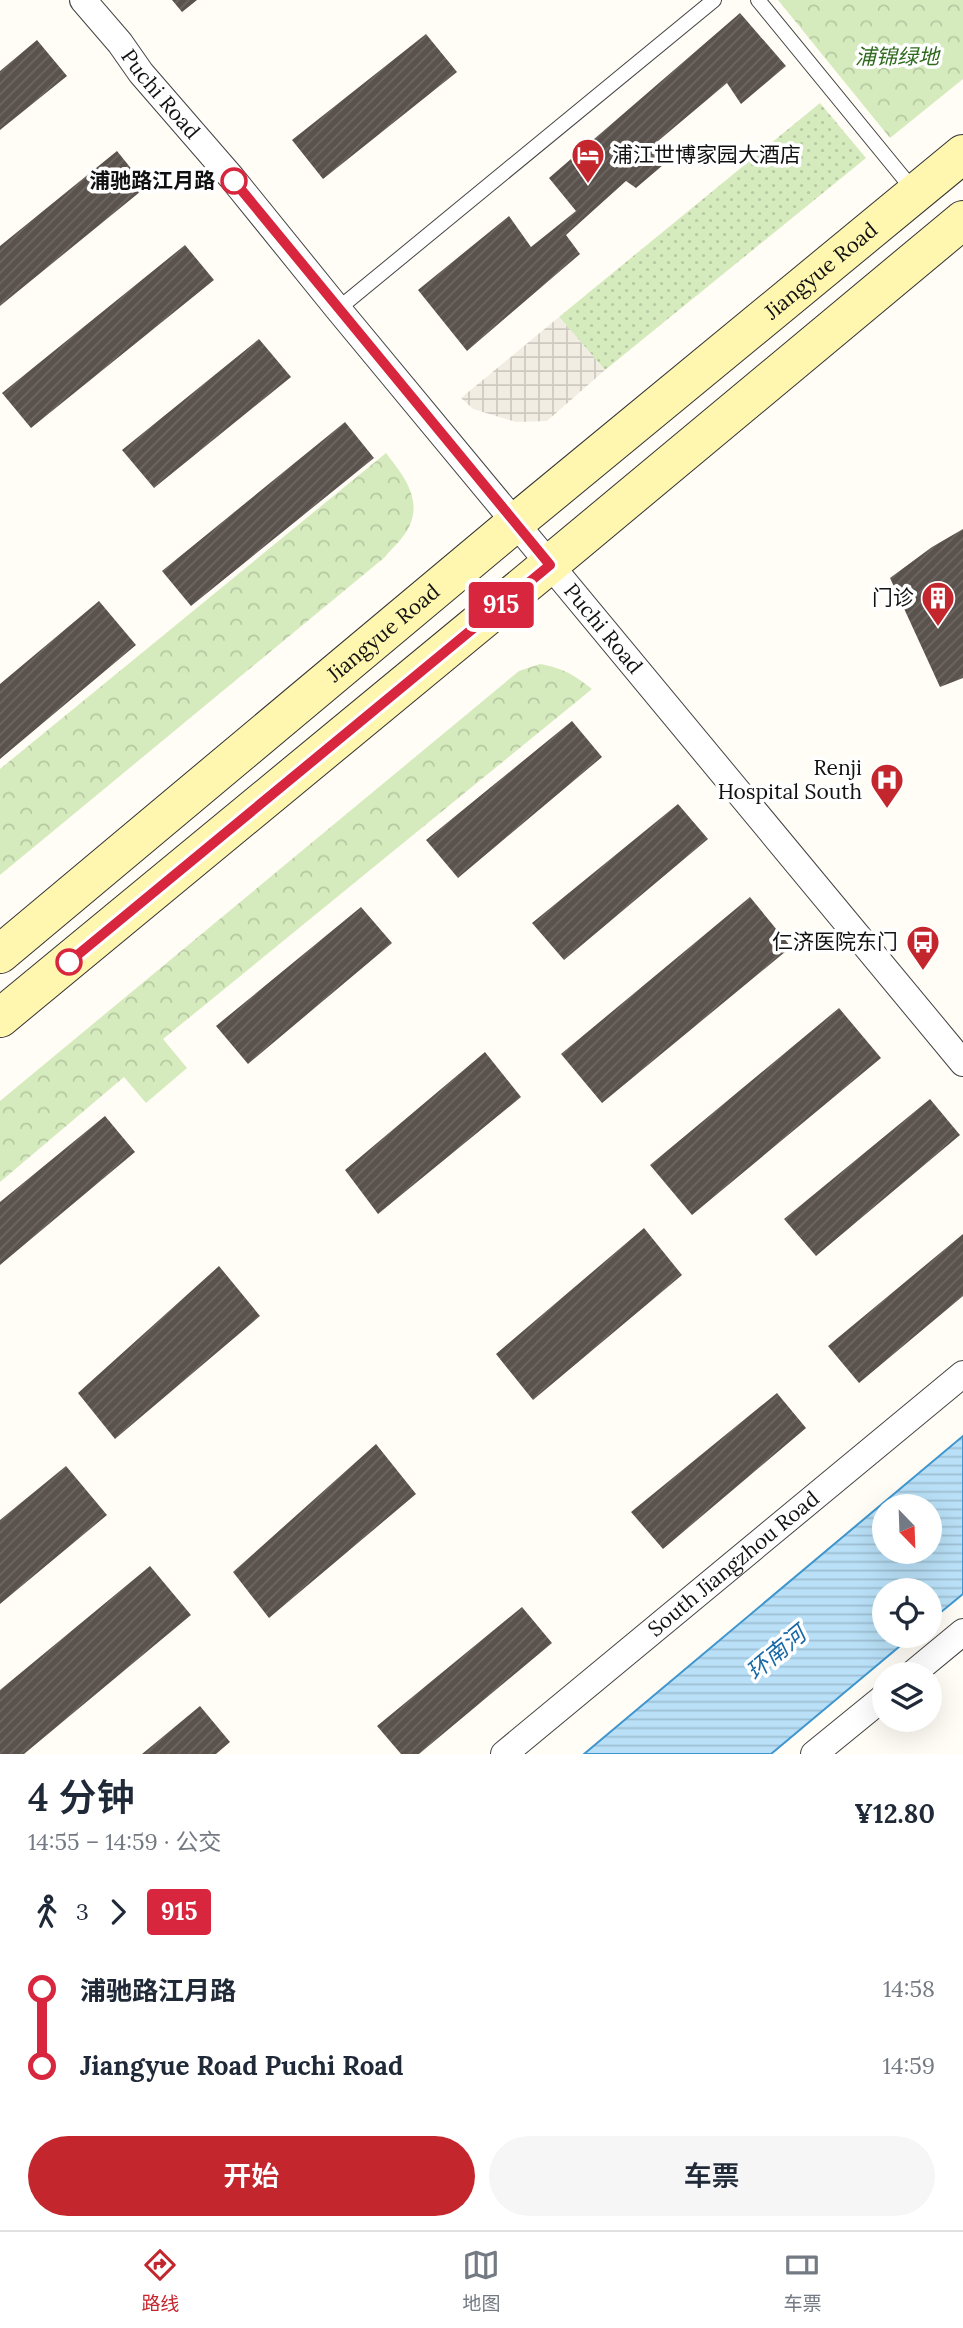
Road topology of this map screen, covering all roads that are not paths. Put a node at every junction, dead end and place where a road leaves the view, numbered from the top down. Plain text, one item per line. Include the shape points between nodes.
1 (83, 0) edge
2 (713, 0) edge
3 (758, 0) edge
4 (963, 154) edge
5 (916, 193) junction
6 (963, 220) edge
7 (338, 309) junction
8 (516, 523) junction
9 (550, 565) junction
10 (0, 954) edge
11 (0, 1018) edge
12 (963, 1063) edge
13 (963, 1374) edge
14 (963, 1632) edge
15 (927, 1662) edge
16 (872, 1707) edge
17 (504, 1754) edge
18 (814, 1754) edge

1 - 7 street, Puchi Road
2 - 7 lane
3 - 5 lane
4 - 5 street, Jiangyue Road
5 - 8 street, Jiangyue Road
6 - 9 street
7 - 8 street, Puchi Road
8 - 9 street, Puchi Road
8 - 10 street, Jiangyue Road
9 - 11 street
9 - 12 street, Puchi Road
13 - 17 street, South Jiangzhou Road
14 - 15 street
16 - 18 street

